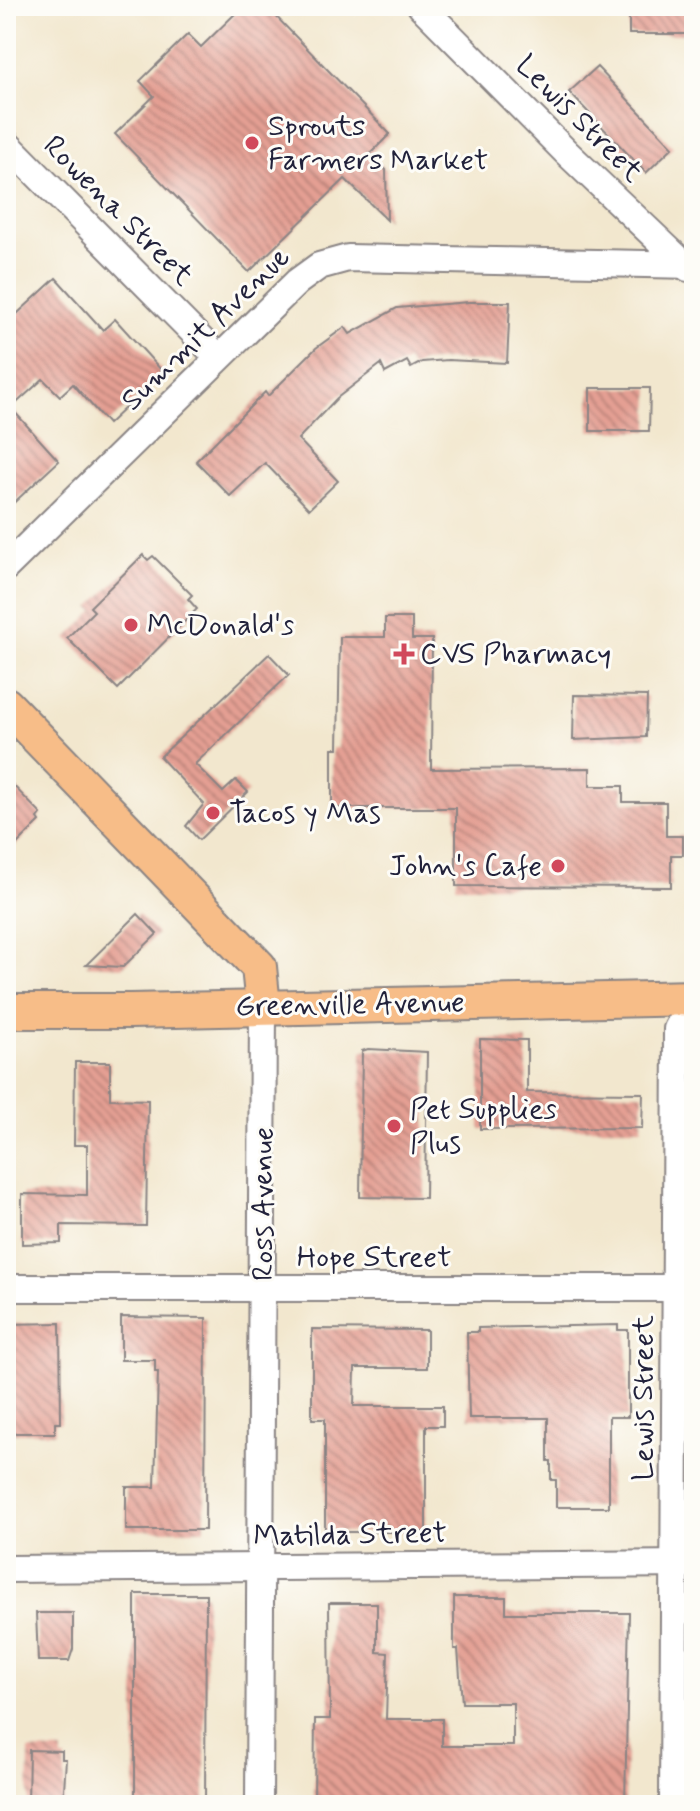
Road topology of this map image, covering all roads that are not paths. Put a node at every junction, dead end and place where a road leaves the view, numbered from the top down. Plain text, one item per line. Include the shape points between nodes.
1 (421, 6) edge
2 (6, 143) edge
3 (690, 267) edge
4 (218, 357) junction
5 (6, 567) edge
6 (6, 705) edge
7 (694, 998) edge
8 (263, 1006) junction
9 (6, 1011) edge
10 (6, 1288) edge
11 (685, 1288) edge
12 (263, 1289) junction
13 (684, 1564) edge
14 (260, 1568) junction
15 (6, 1569) edge
16 (259, 1805) edge
17 (673, 1805) edge

1 - 3 street, Lewis Street via 576,162
2 - 4 street, Rowena Street
3 - 4 street, Summit Avenue via 348,258 319,266 297,282
4 - 5 street, Summit Avenue
6 - 8 main road, Ross Avenue via 259,967
7 - 8 main road, Greenville Avenue
7 - 11 street, Lewis Street via 677,1029
8 - 9 main road, Greenville Avenue
8 - 12 street, Ross Avenue
10 - 12 street, Hope Street
11 - 12 street, Hope Street
11 - 13 street, Lewis Street
12 - 14 street, Ross Avenue
13 - 14 street, Matilda Street
13 - 17 street, Lewis Street
14 - 15 street, Matilda Street
14 - 16 street, Ross Avenue

